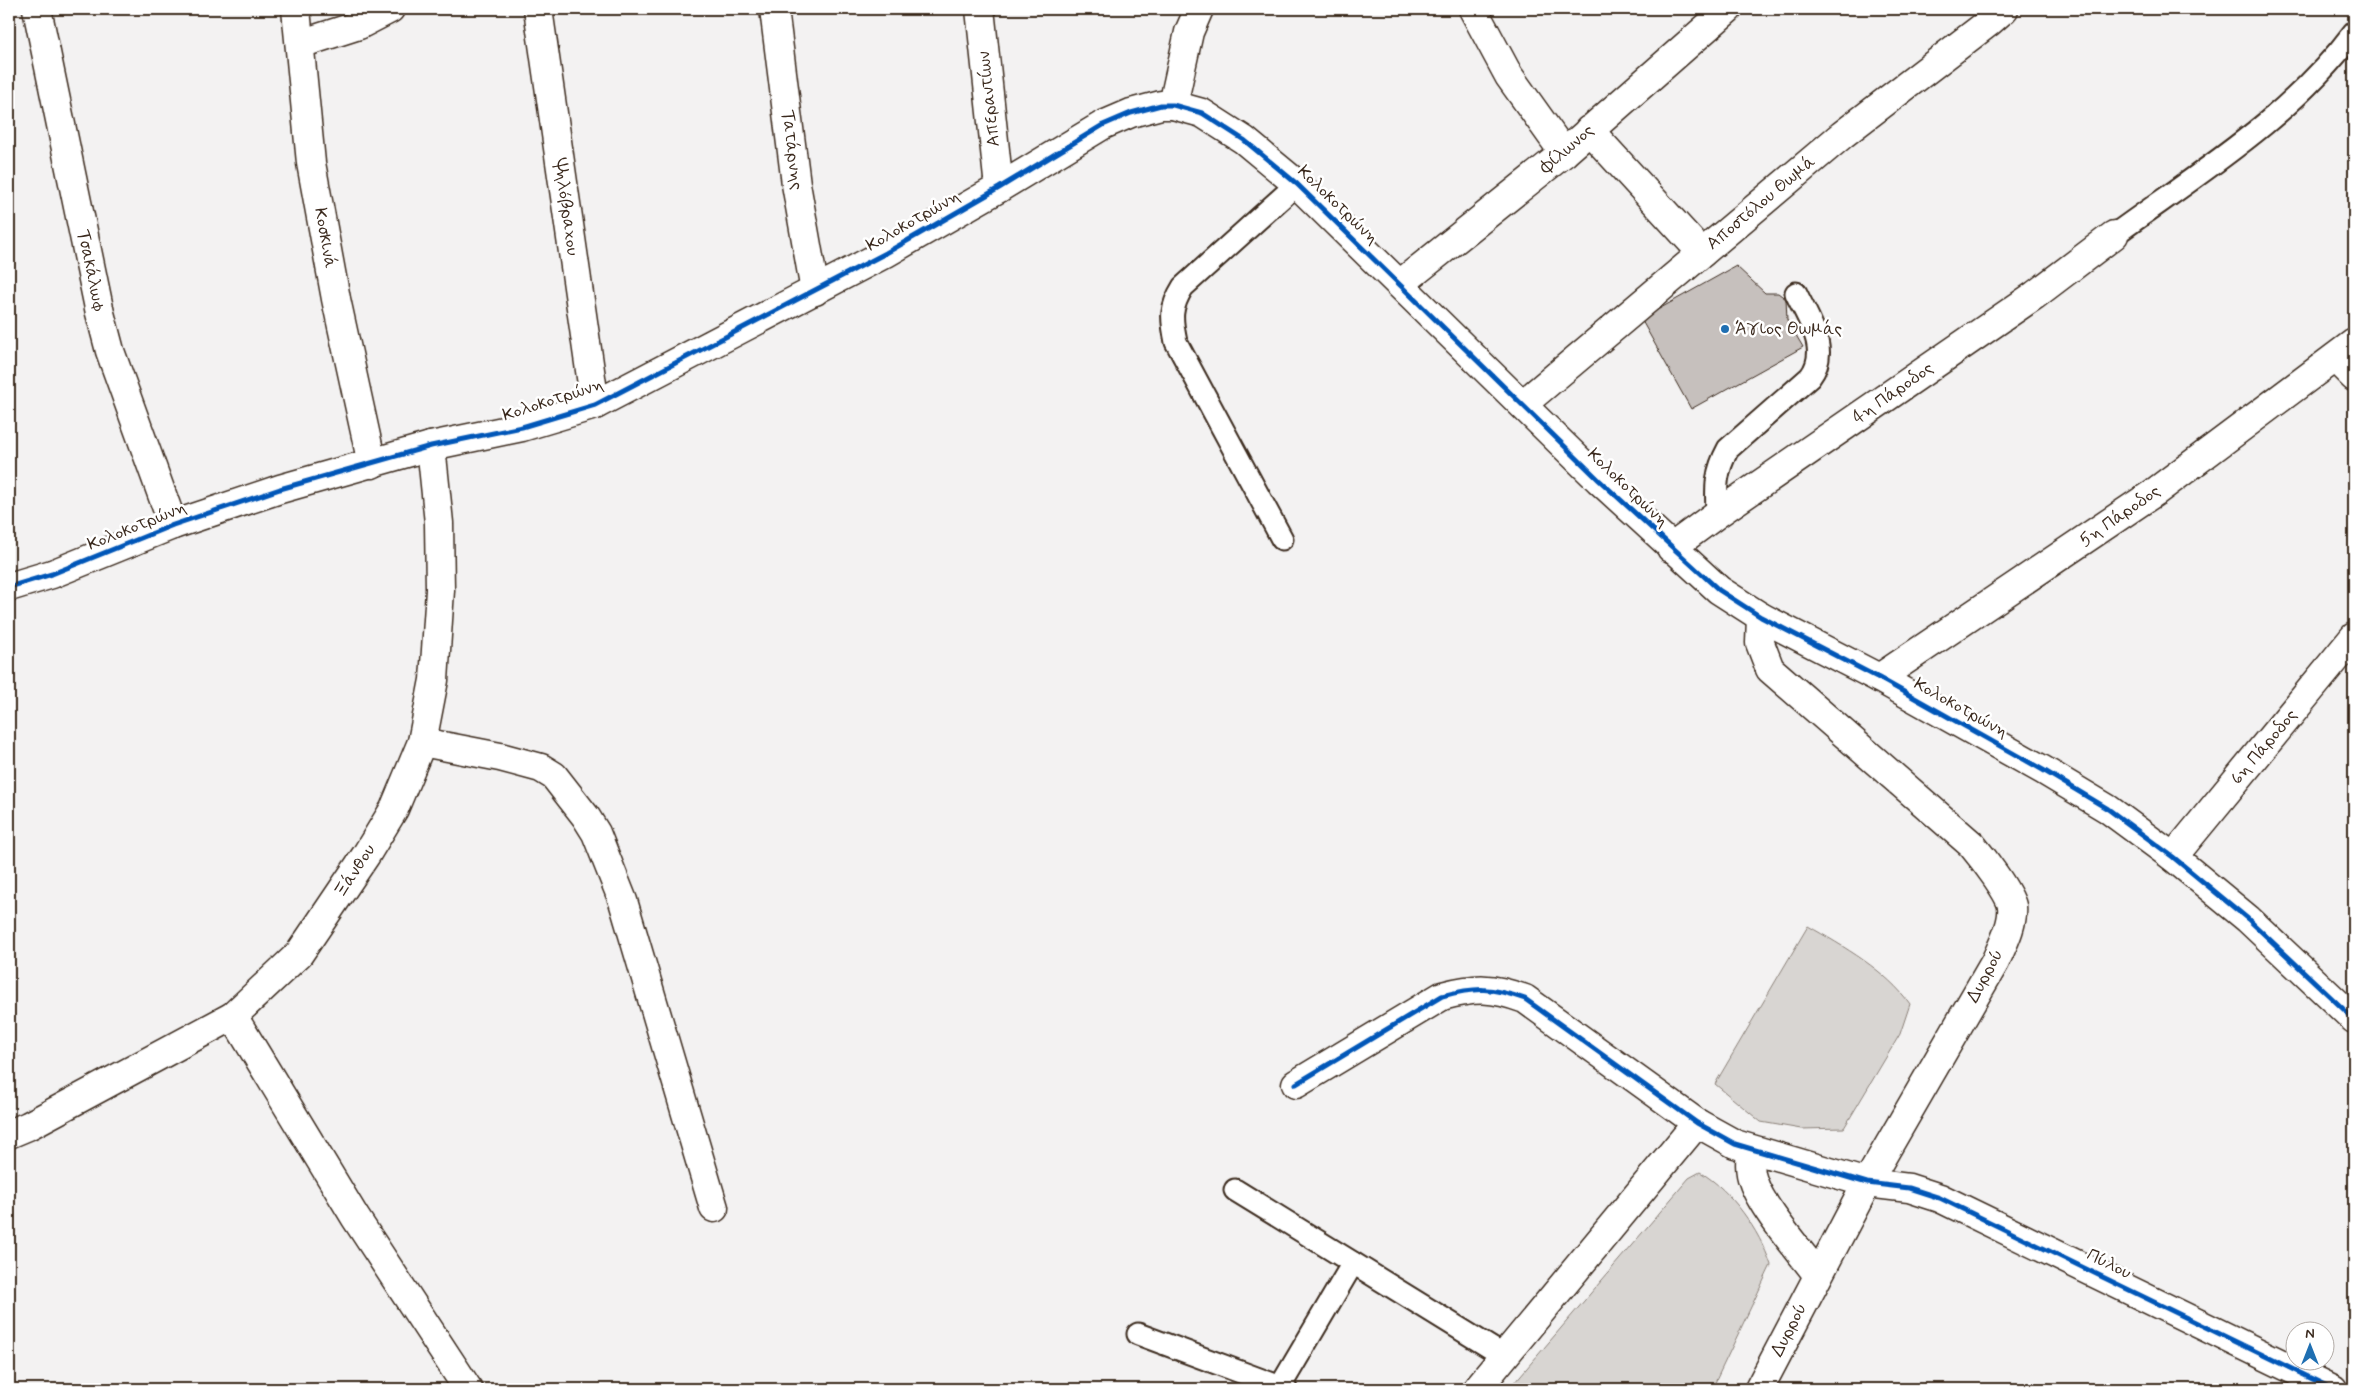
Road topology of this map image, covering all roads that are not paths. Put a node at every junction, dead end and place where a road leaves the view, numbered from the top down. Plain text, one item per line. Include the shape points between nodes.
1 (38, 9) edge
2 (296, 9) edge
3 (390, 9) edge
4 (538, 9) edge
5 (774, 9) edge
6 (980, 9) edge
7 (1199, 9) edge
8 (1472, 9) edge
9 (1728, 9) edge
10 (2004, 9) edge
11 (2354, 32) edge
12 (300, 44) junction
13 (1173, 105) junction
14 (1589, 130) junction
15 (1564, 153) junction
16 (1298, 184) junction
17 (999, 188) junction
18 (2114, 235) joint
19 (1702, 253) junction
20 (1400, 284) junction
21 (815, 291) junction
22 (1796, 293) dead end
23 (2345, 350) edge
24 (2354, 377) edge
25 (1523, 404) junction
26 (594, 405) junction
27 (431, 446) junction
28 (372, 464) junction
29 (1717, 514) junction
30 (173, 525) junction
31 (1282, 539) dead end
32 (1672, 548) junction
33 (9, 588) edge
34 (1761, 617) junction
35 (2354, 637) edge
36 (1879, 678) junction
37 (422, 742) junction
38 (2173, 857) junction
39 (233, 1016) junction
40 (2353, 1017) edge
41 (1296, 1084) dead end
42 (1698, 1123) junction
43 (9, 1134) edge
44 (1750, 1150) junction
45 (1867, 1183) junction
46 (1235, 1190) dead end
47 (714, 1208) dead end
48 (1353, 1263) junction
49 (1817, 1274) junction
50 (1138, 1334) dead end
51 (1504, 1356) junction
52 (1283, 1388) edge
53 (468, 1389) edge
54 (1477, 1389) edge
55 (1759, 1389) edge
56 (2332, 1389) edge

1 - 30 street, Τσακάλωφ via 100,313 110,351
2 - 12 street, Κοσκινά
3 - 12 street via 360,26
4 - 26 street, Ψηλόβραχου
5 - 21 street, Τατάρνης via 796,184
6 - 17 street, Απεραντίων
7 - 13 street via 1187,39
8 - 15 street via 1517,88
9 - 14 street, Φίλωνος
10 - 19 street, Αποστόλου Θωμά via 1842,135
11 - 18 lane via 2314,80 2272,120
12 - 28 street, Κοσκινά via 311,164
13 - 16 street, Κολοκοτρώνη via 1202,113 1221,125
13 - 17 street, Κολοκοτρώνη via 1147,108 1103,125
14 - 15 street, Φίλωνος
14 - 19 street
15 - 20 street, Φίλωνος
16 - 20 street, Κολοκοτρώνη
16 - 31 lane via 1183,287 1174,301 1172,320 1176,342
17 - 21 street, Κολοκοτρώνη
18 - 29 street, 4η Πάροδος via 2035,295
19 - 25 street, Αποστόλου Θωμά
20 - 25 street, Κολοκοτρώνη
21 - 26 street, Κολοκοτρώνη
22 - 29 lane via 1818,341 1820,356 1817,368 1728,449 1716,477
23 - 24 street
23 - 36 street, 5η Πάροδος via 2155,492
25 - 32 street, Κολοκοτρώνη
26 - 27 street, Κολοκοτρώνη via 522,427
27 - 28 street, Κολοκοτρώνη
27 - 37 street, Ξάνθου via 440,590 434,680
28 - 30 street, Κολοκοτρώνη via 280,489
29 - 32 street, 4η Πάροδος
30 - 33 street, Κολοκοτρώνη
32 - 34 street, Κολοκοτρώνη via 1719,590
34 - 36 street, Κολοκοτρώνη
34 - 45 street, Δυρρού via 1760,643 1770,669 1972,845 2012,906 2009,927 1995,962
35 - 38 street, 6η Πάροδος
36 - 38 street, Κολοκοτρώνη via 2108,809
37 - 39 street, Ξάνθου via 394,809 299,954
37 - 47 street via 541,768 554,776 586,817 596,833 623,901
38 - 40 street, Κολοκοτρώνη via 2248,919
39 - 43 street, Ξάνθου
39 - 53 street via 355,1217
41 - 42 street, Πύλου via 1442,996 1469,989 1499,990 1524,1000
42 - 44 street, Πύλου
42 - 51 street
44 - 45 street, Πύλου
44 - 49 street via 1751,1174 1756,1189
45 - 49 street, Δυρρού
45 - 56 street, Πύλου via 1909,1188 1940,1198
46 - 48 lane
48 - 51 lane
48 - 52 lane
49 - 55 street, Δυρρού
50 - 52 lane
51 - 54 street

